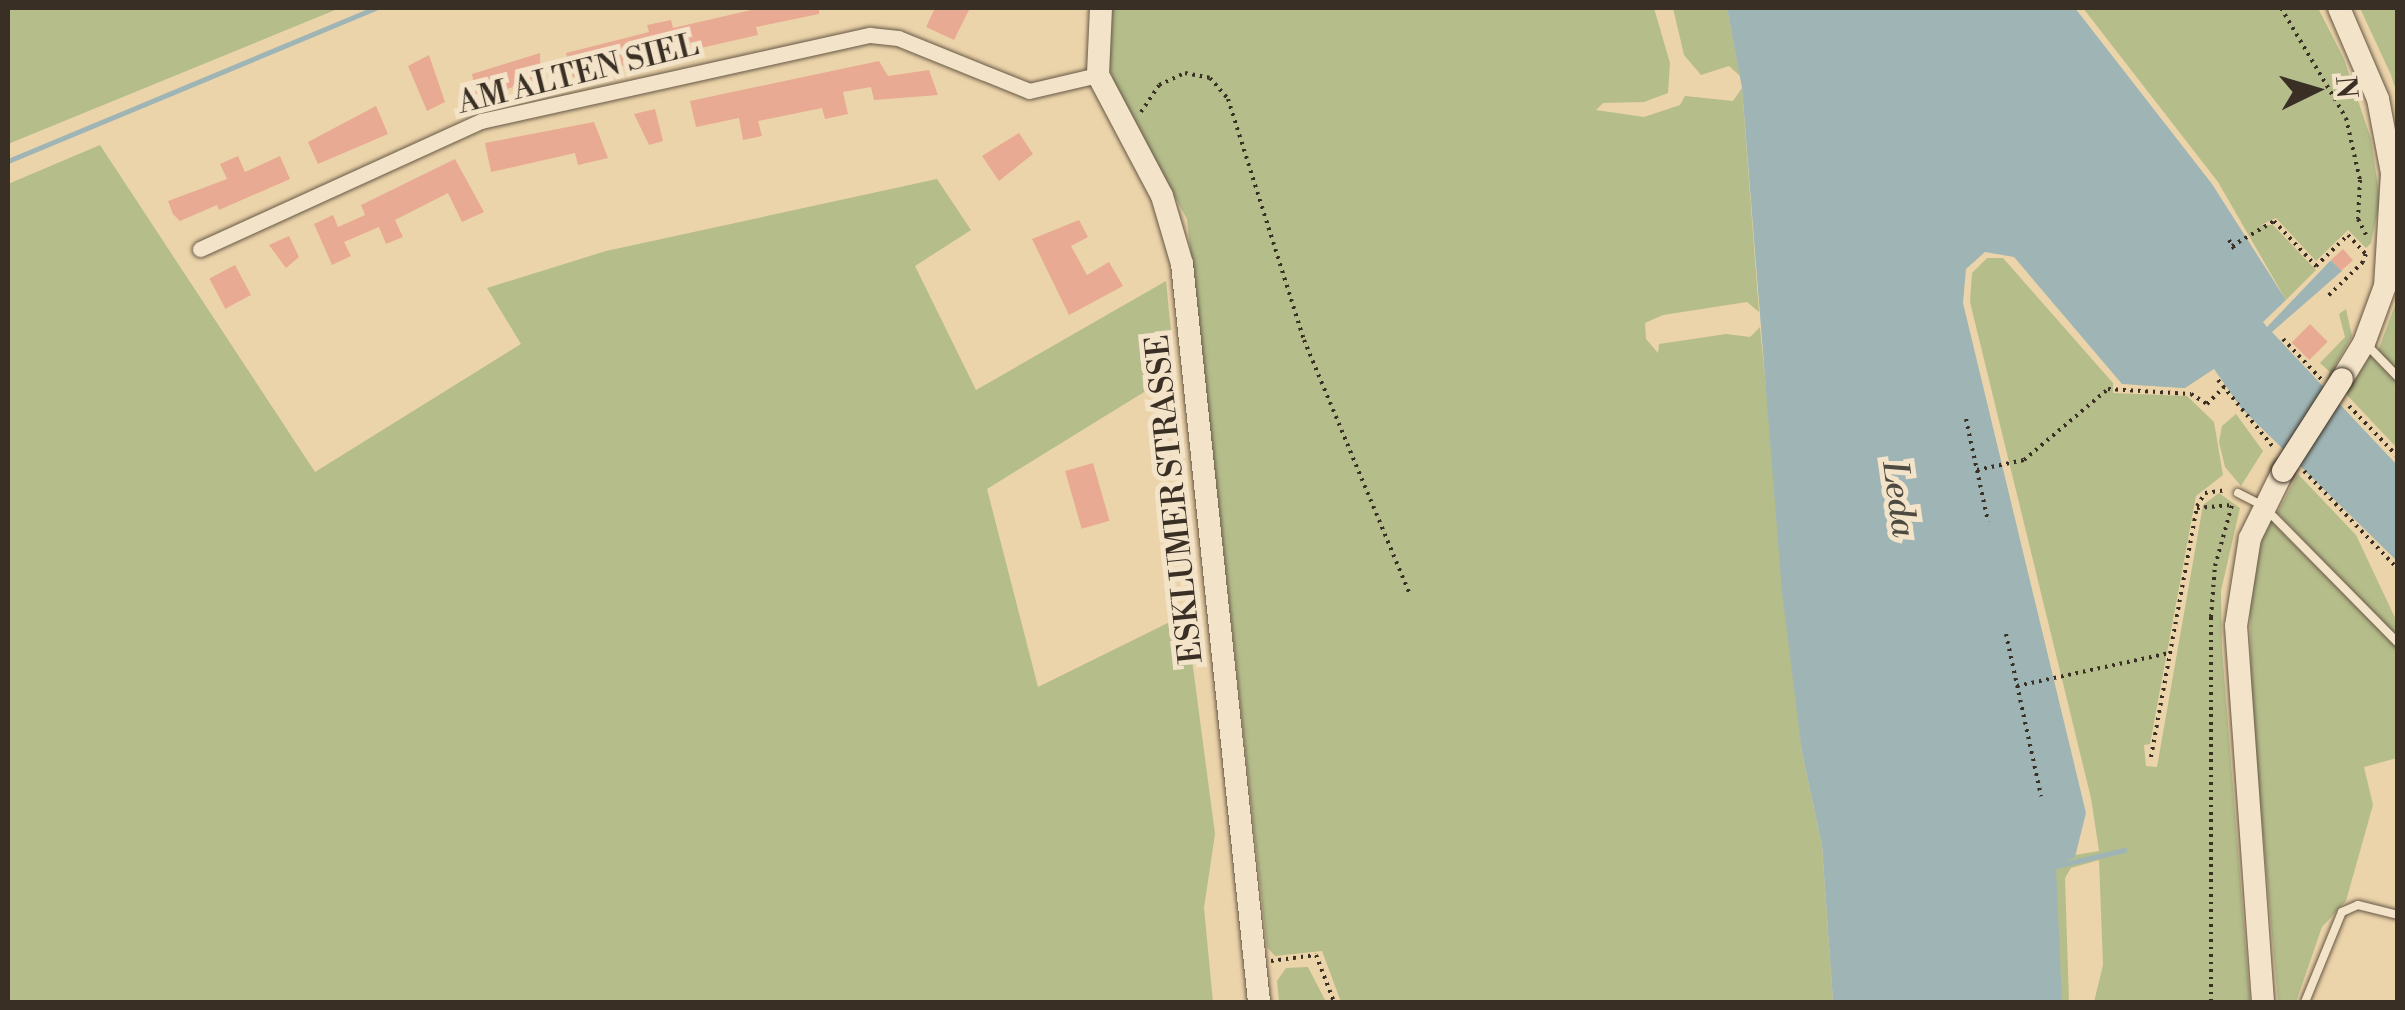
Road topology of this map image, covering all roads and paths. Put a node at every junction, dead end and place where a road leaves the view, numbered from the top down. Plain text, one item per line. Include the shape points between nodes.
1 (1101, 8) edge
2 (2281, 8) edge
3 (2339, 8) edge
4 (1098, 75) junction
5 (1126, 133) junction
6 (200, 249) dead end
7 (2369, 251) dead end
8 (2236, 252) dead end
9 (2326, 297) dead end
10 (2283, 339) dead end
11 (2364, 343) junction
12 (2318, 376) dead end
13 (2398, 377) edge
14 (2218, 380) dead end
15 (2224, 387) junction
16 (2346, 406) dead end
17 (1966, 419) dead end
18 (2398, 457) edge
19 (2286, 462) junction
20 (1977, 470) junction
21 (2215, 491) dead end
22 (2238, 492) dead end
23 (2262, 505) junction
24 (2197, 508) junction
25 (1988, 522) dead end
26 (2398, 569) edge
27 (1410, 596) dead end
28 (2006, 634) dead end
29 (2398, 643) edge
30 (2170, 653) junction
31 (2017, 686) junction
32 (2151, 756) dead end
33 (2042, 796) dead end
34 (2398, 915) edge
35 (1255, 963) junction
36 (1259, 1002) edge
37 (1334, 1002) edge
38 (2211, 1002) edge
39 (2263, 1002) edge
40 (2305, 1002) edge

1 - 4 street, ESKLUMER STRASSE
2 - 7 path via 2346,118
3 - 11 street via 2378,99 2392,174 2388,265
4 - 5 street, ESKLUMER STRASSE
4 - 6 street, AM ALTEN SIEL via 1029,91 898,38 870,36 481,121
5 - 27 path via 1170,77 1199,73 1228,99 1304,340
5 - 35 street, ESKLUMER STRASSE via 1172,222 1187,295
8 - 9 path via 2230,243 2274,221 2316,266 2348,235 2366,254
10 - 12 path
11 - 13 lane
11 - 19 street, bridge
14 - 15 path
15 - 19 path
15 - 20 path via 2207,404 2191,394 2108,389 2024,460
16 - 18 path
17 - 20 path
19 - 23 street
19 - 26 path
20 - 25 path
21 - 24 path via 2204,493
22 - 23 lane
23 - 29 lane
23 - 39 street via 2241,578 2235,651
24 - 30 path
24 - 38 path via 2232,505 2211,618
28 - 31 path
30 - 31 path
30 - 32 path
31 - 33 path
34 - 40 lane via 2358,905 2342,912
35 - 36 street, ESKLUMER STRASSE
35 - 37 path via 1316,956

